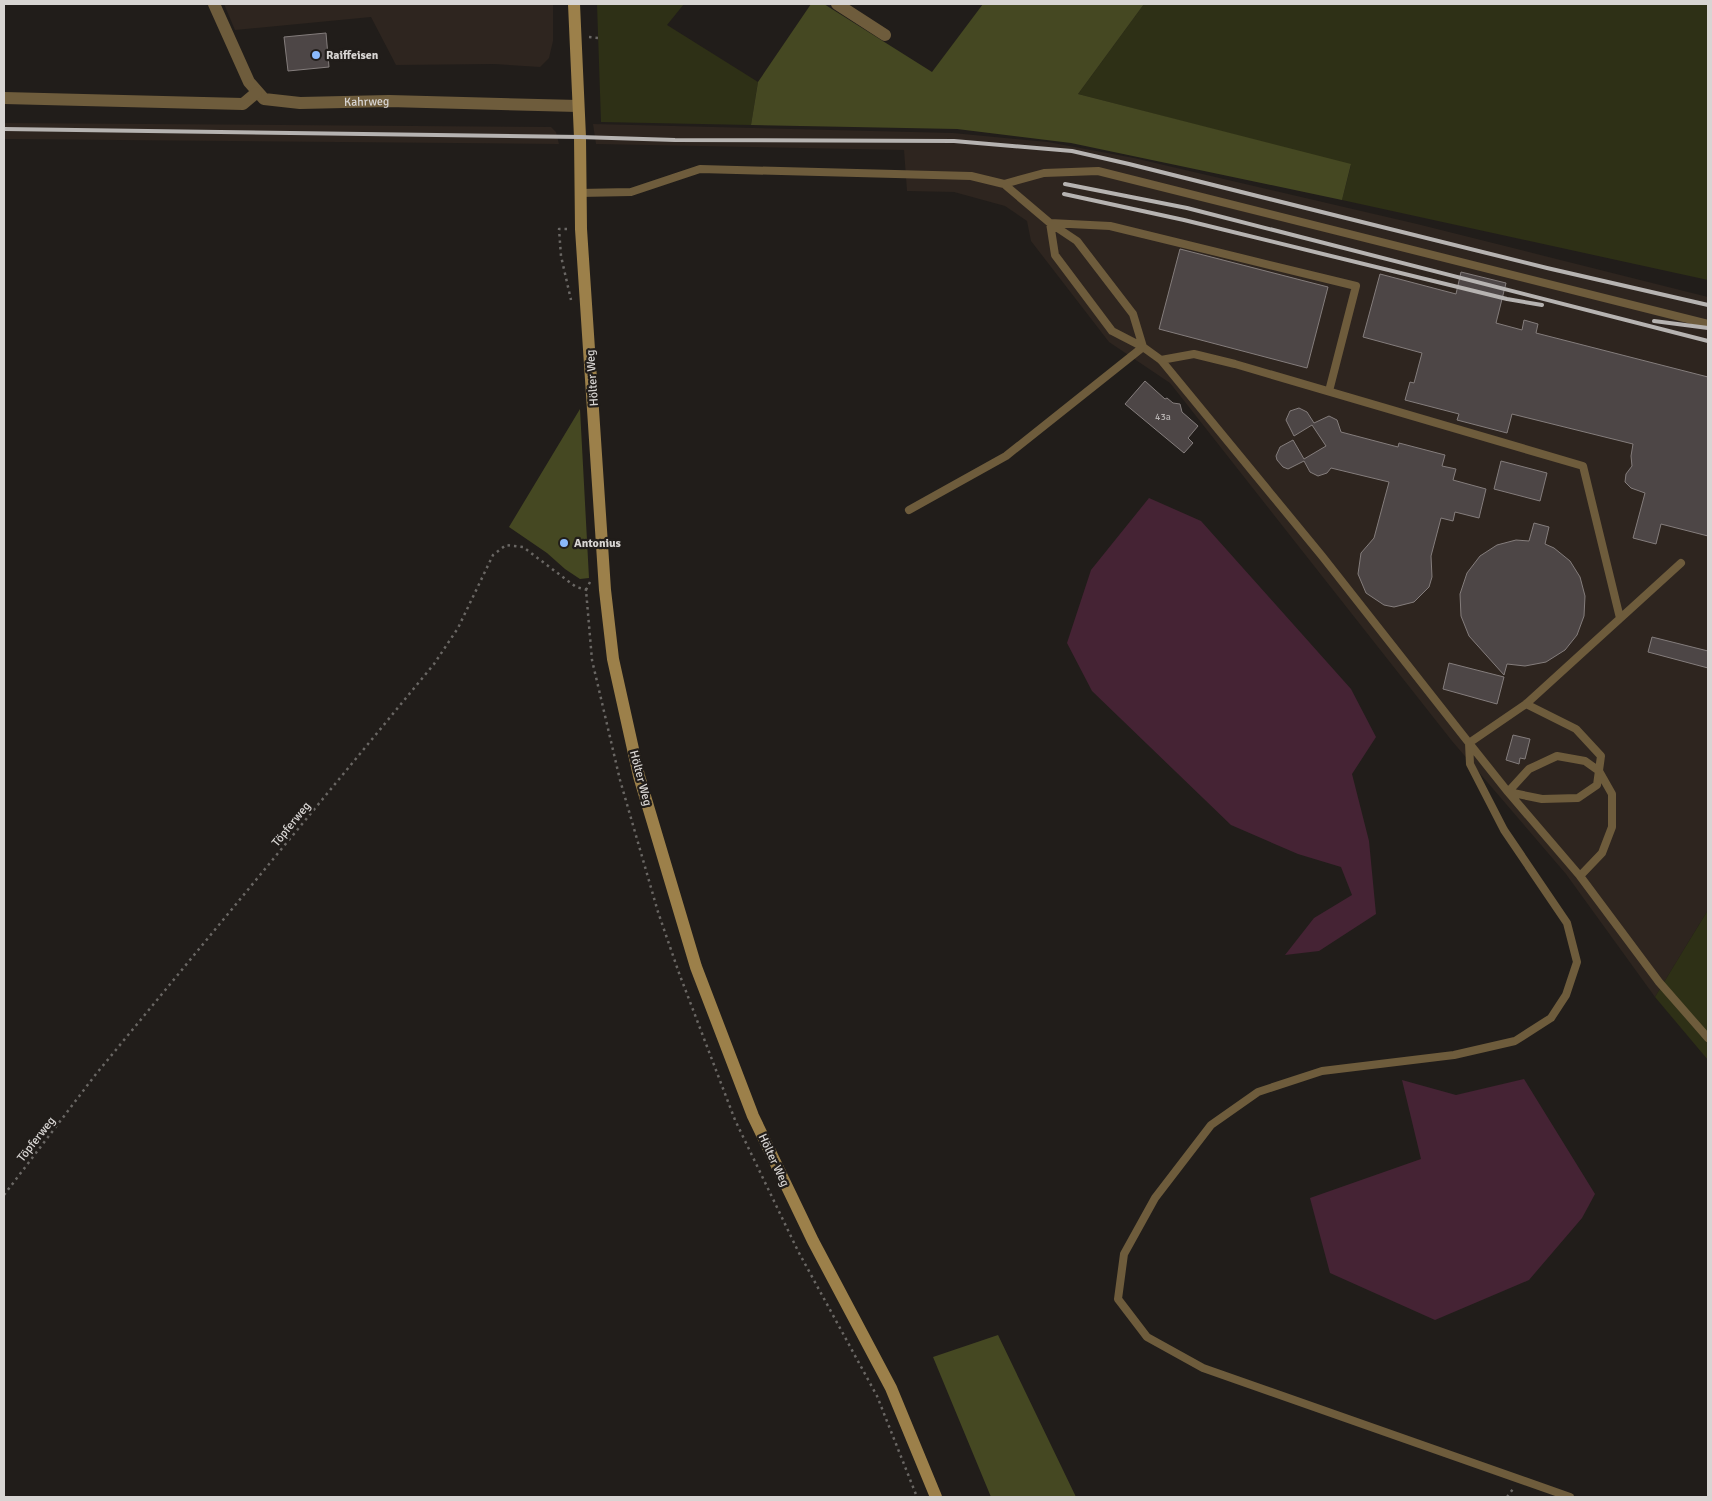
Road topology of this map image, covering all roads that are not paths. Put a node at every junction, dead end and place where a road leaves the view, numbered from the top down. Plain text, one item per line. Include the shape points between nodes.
1 (214, 4) edge
2 (574, 4) edge
3 (836, 4) edge
4 (885, 35) dead end
5 (256, 93) junction
6 (4, 98) edge
7 (578, 106) junction
8 (1004, 184) junction
9 (579, 193) junction
10 (1050, 223) junction
11 (1708, 324) edge
12 (1143, 347) junction
13 (1160, 360) junction
14 (1329, 391) junction
15 (909, 510) dead end
16 (1681, 563) dead end
17 (1620, 618) junction
18 (1526, 704) junction
19 (1469, 743) junction
20 (1599, 770) junction
21 (1508, 792) junction
22 (1580, 876) junction
23 (1708, 1038) edge
24 (936, 1497) edge
25 (1570, 1497) edge

1 - 5 street
2 - 7 main road, Hölter Weg
3 - 4 street
5 - 6 street via 243,104
5 - 7 street, Kahrweg via 264,99 285,102
7 - 9 main road, Hölter Weg
8 - 9 lane via 971,176 700,169 631,192
8 - 10 lane
8 - 11 lane via 1044,173 1098,171
9 - 24 main road, Hölter Weg via 612,659 639,776 696,967 753,1116 813,1241 892,1388
10 - 12 lane via 1077,241 1133,314
10 - 12 lane via 1055,255 1112,331
10 - 14 lane via 1110,226 1356,286
12 - 13 lane
12 - 15 lane via 1006,456
13 - 14 lane via 1194,354
13 - 19 lane via 1322,556
14 - 17 lane via 1583,466
16 - 17 lane
17 - 18 lane
18 - 19 lane
18 - 20 lane via 1576,729 1601,756
19 - 21 lane
19 - 25 lane via 1470,764 1504,830 1567,923 1577,962 1566,995 1551,1018 1515,1041 1454,1054 1322,1071 1258,1092 1211,1125 1155,1198 1124,1254 1118,1299 1148,1337 1203,1368
20 - 21 lane via 1584,761 1557,756 1529,769
20 - 21 lane via 1597,785 1578,798 1542,799
20 - 22 lane via 1612,794 1612,827 1602,853
21 - 22 lane
22 - 23 lane via 1659,982

